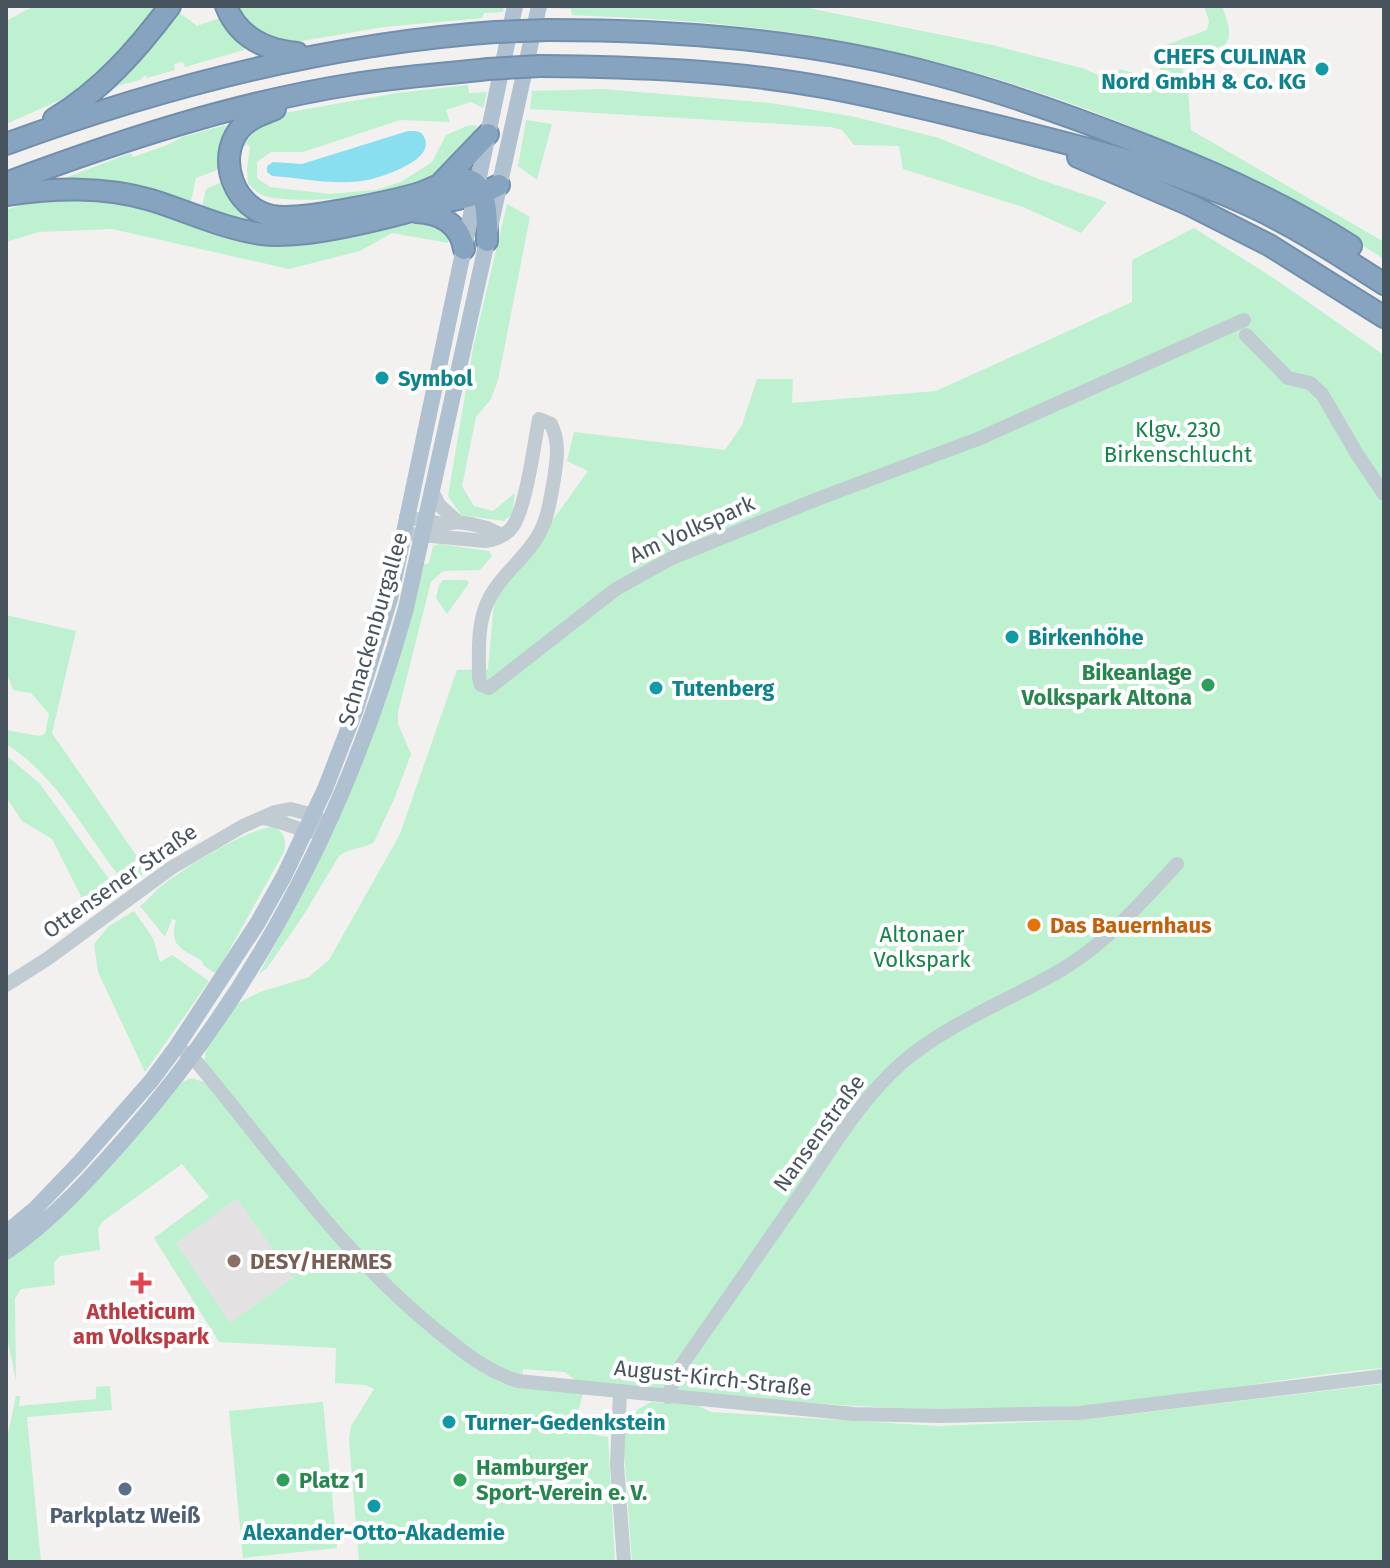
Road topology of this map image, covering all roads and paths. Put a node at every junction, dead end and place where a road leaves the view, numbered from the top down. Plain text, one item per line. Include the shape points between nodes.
1 (170, 6) edge
2 (226, 6) edge
3 (515, 6) edge
4 (539, 6) edge
5 (317, 55) junction
6 (332, 88) junction
7 (968, 119) junction
8 (488, 134) junction
9 (15, 141) edge
10 (6, 183) edge
11 (435, 187) junction
12 (483, 190) junction
13 (6, 195) edge
14 (412, 212) junction
15 (487, 241) joint
16 (464, 249) junction
17 (1384, 268) edge
18 (1384, 284) edge
19 (1384, 317) edge
20 (432, 491) junction
21 (1384, 494) edge
22 (458, 522) junction
23 (405, 525) junction
24 (424, 528) junction
25 (502, 535) junction
26 (314, 815) junction
27 (262, 818) junction
28 (327, 830) junction
29 (306, 831) junction
30 (1177, 864) dead end
31 (6, 985) edge
32 (177, 1046) junction
33 (191, 1057) junction
34 (6, 1233) edge
35 (6, 1252) edge
36 (1384, 1376) edge
37 (620, 1392) junction
38 (668, 1397) junction
39 (624, 1562) edge

1 - 9 highway via 101,85
2 - 5 highway via 237,26 255,41 273,50
3 - 8 main road, Schnackenburgallee
4 - 12 main road, Schnackenburgallee
5 - 9 highway via 198,81
5 - 17 highway, bridge via 405,40 548,30 720,37 800,47 935,74 1074,117 1233,181 1307,219
6 - 7 highway, bridge via 488,69 638,67 775,80
6 - 10 highway via 182,122
6 - 11 highway via 262,113 240,129 231,148 230,172 251,207 274,217 293,216
7 - 18 highway via 1093,150 1218,191 1285,223
7 - 19 highway via 1086,160 1190,205 1269,245
8 - 11 highway
8 - 12 main road, Schnackenburgallee
11 - 12 highway via 464,179
12 - 14 highway
12 - 15 highway
12 - 16 main road, Schnackenburgallee
13 - 14 highway via 62,189 116,192 268,235 314,232
14 - 16 highway via 449,222
15 - 20 main road, Schnackenburgallee
16 - 23 main road, Schnackenburgallee
20 - 22 street
20 - 24 main road, Schnackenburgallee
21 - 25 street, Am Volkspark via 1322,394 1310,383 1288,378 1245,328 672,558 616,589 489,688 479,677 482,615 495,589 543,527 558,455 556,434 547,421 539,419 517,517
22 - 24 street
22 - 25 street
23 - 24 street
23 - 26 main road, Schnackenburgallee via 366,677
24 - 25 street via 485,541
24 - 28 main road, Schnackenburgallee via 379,699
26 - 27 street, Ottensener Straße via 290,809
26 - 28 street
26 - 29 main road, Schnackenburgallee
27 - 29 street
27 - 31 street, Ottensener Straße via 171,868
28 - 29 street
28 - 33 main road, Schnackenburgallee via 249,974
29 - 32 main road, Schnackenburgallee via 249,937
30 - 38 street, Nansenstraße via 1086,953 944,1032 887,1078 676,1373
32 - 33 street, August-Kirch-Straße
32 - 34 main road, Schnackenburgallee via 75,1168
33 - 35 main road, Schnackenburgallee via 77,1190
33 - 37 street, August-Kirch-Straße via 339,1236 402,1302 455,1346 484,1367 518,1381
36 - 38 street, August-Kirch-Straße via 1079,1413 854,1414
37 - 38 street, August-Kirch-Straße
37 - 39 street via 617,1465

